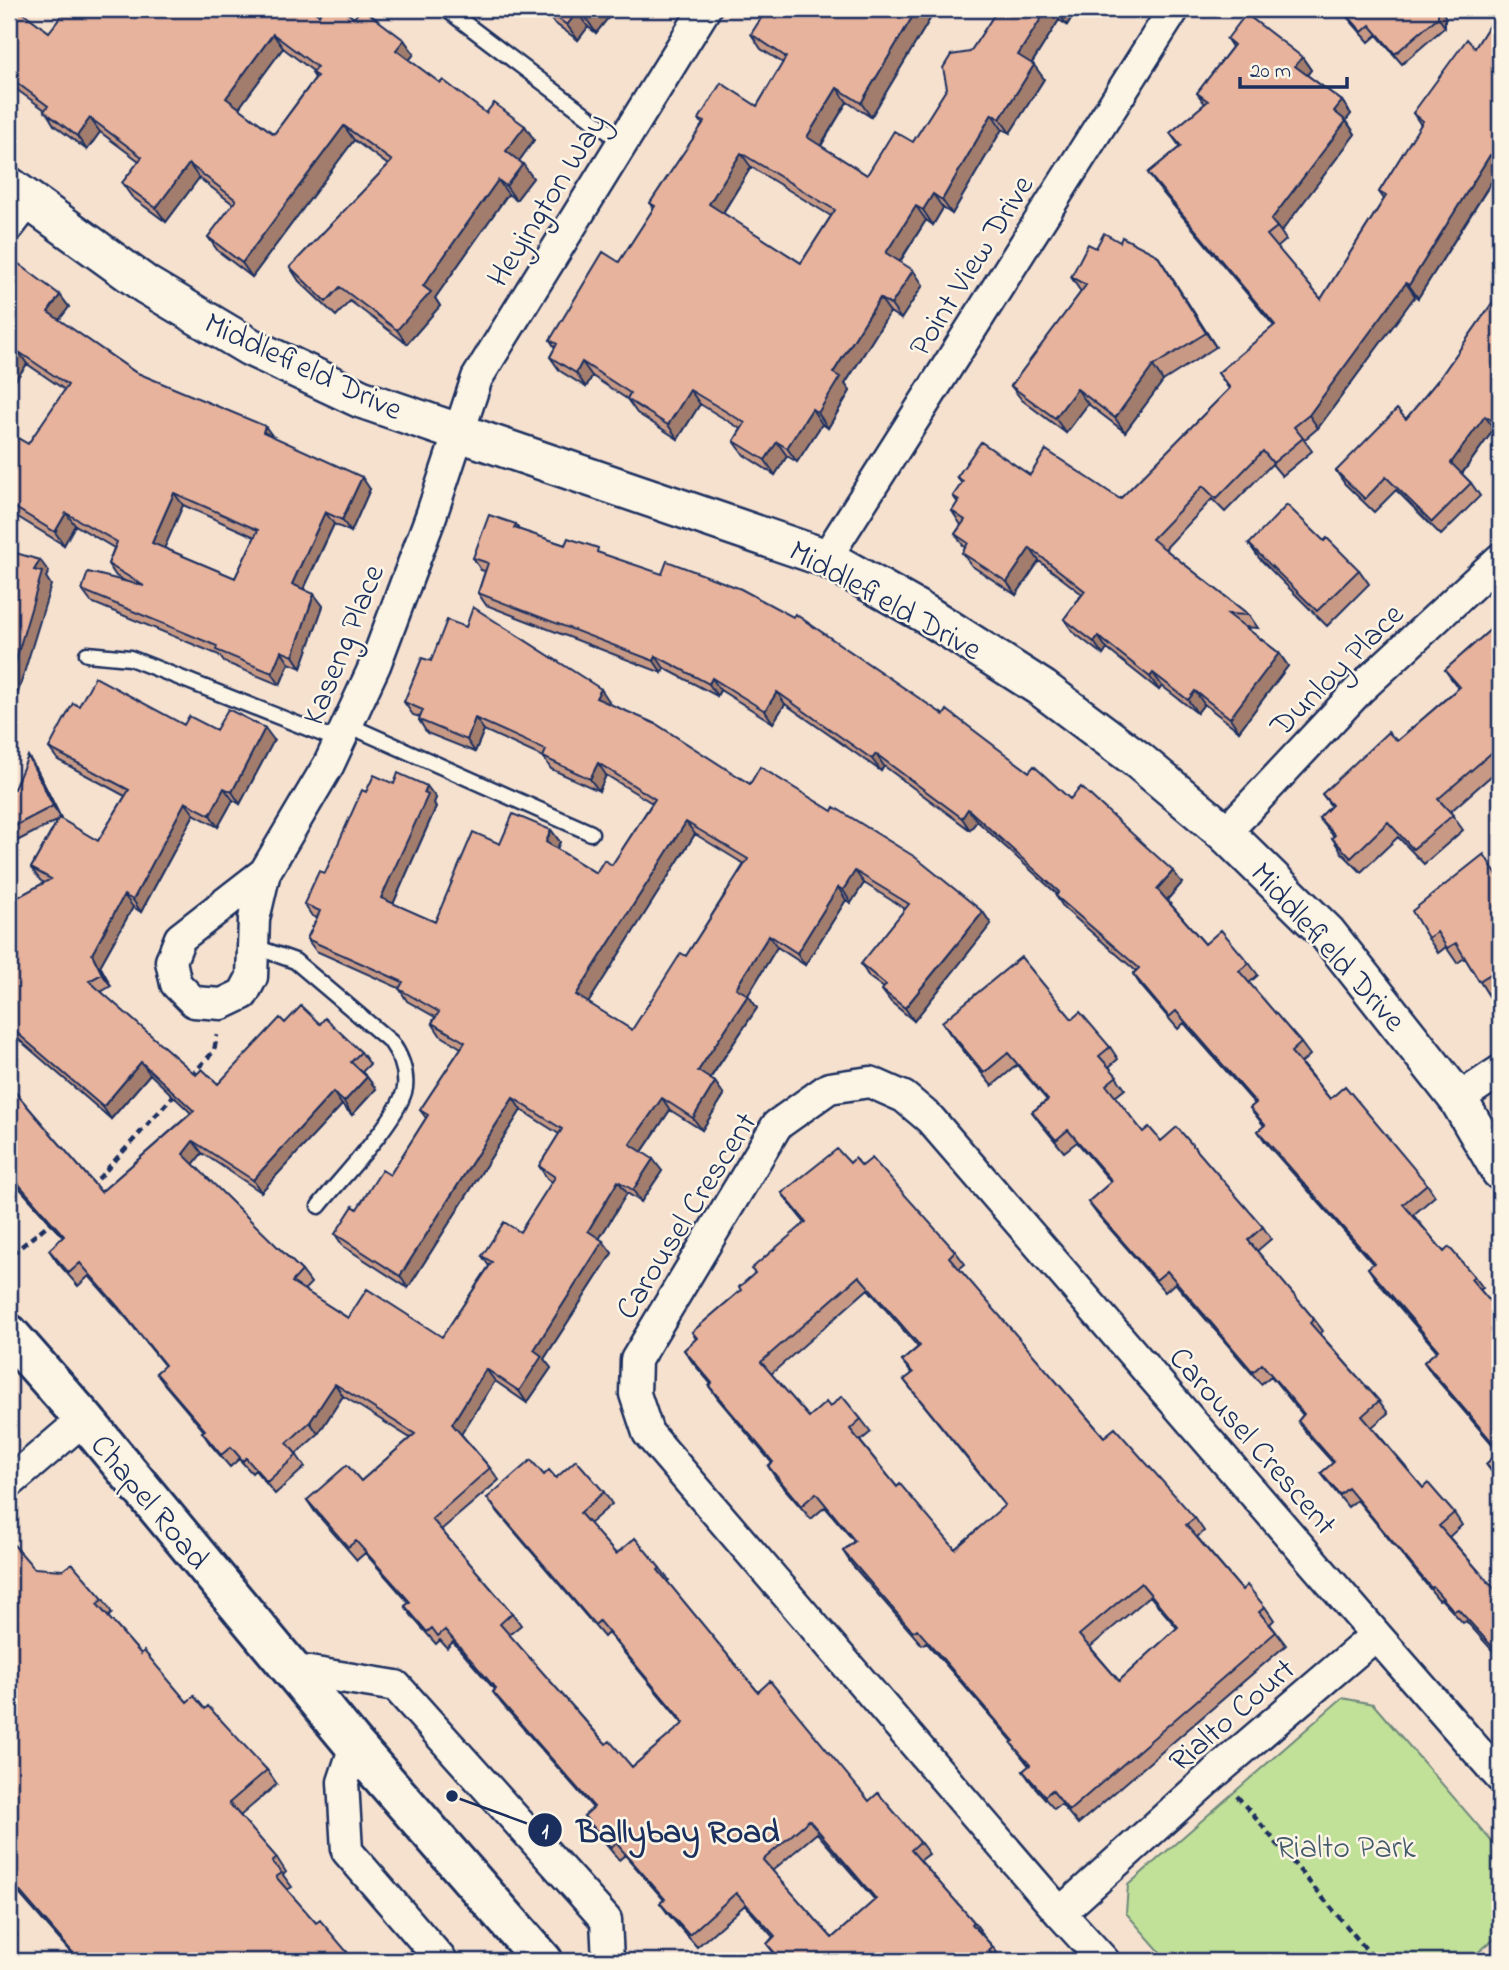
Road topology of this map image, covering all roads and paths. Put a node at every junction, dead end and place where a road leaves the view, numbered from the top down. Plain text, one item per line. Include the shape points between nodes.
1 (446, 9) edge
2 (705, 9) edge
3 (1174, 9) edge
4 (622, 143) junction
5 (15, 204) edge
6 (459, 432) junction
7 (826, 558) junction
8 (1500, 559) edge
9 (87, 654) dead end
10 (344, 733) junction
11 (591, 833) dead end
12 (1225, 833) junction
13 (265, 872) junction
14 (253, 946) junction
15 (222, 1004) junction
16 (1500, 1071) edge
17 (186, 1082) edge
18 (177, 1092) edge
19 (1458, 1099) junction
20 (1500, 1171) edge
21 (83, 1195) edge
22 (319, 1206) dead end
23 (63, 1212) edge
24 (12, 1254) dead end
25 (9, 1334) edge
26 (84, 1419) junction
27 (9, 1483) edge
28 (1376, 1635) junction
29 (290, 1669) junction
30 (355, 1746) junction
31 (1495, 1760) edge
32 (1216, 1772) junction
33 (1060, 1913) junction
34 (442, 1961) edge
35 (543, 1961) edge
36 (608, 1961) edge
37 (1104, 1961) edge
38 (1376, 1961) edge

1 - 4 lane
2 - 4 street, Heyington Way
3 - 7 street, Point View Drive
4 - 6 street, Heyington Way via 478,378
5 - 6 street, Middlefield Drive via 250,347 361,399
6 - 7 street, Middlefield Drive
6 - 10 street, Kaseng Place via 375,664
7 - 12 street, Middlefield Drive via 1043,689
8 - 12 street, Dunloy Place via 1359,690
9 - 10 lane via 130,658
10 - 11 lane
10 - 13 street, Kaseng Place
12 - 19 street, Middlefield Drive via 1326,933
13 - 14 street, Kaseng Place
13 - 15 street, Kaseng Place via 180,938 171,961 176,984 194,1002
14 - 15 street, Kaseng Place via 252,977 243,994
14 - 22 lane via 295,961 391,1042 401,1057 405,1074 401,1101
15 - 17 path via 214,1051
16 - 19 street
18 - 21 path
19 - 20 street, Middlefield Drive
23 - 24 path
25 - 26 main road, Chapel Road
26 - 27 street
26 - 29 main road, Chapel Road
28 - 31 street
28 - 32 street, Rialto Court
28 - 33 street, Carousel Crescent via 930,1119 904,1097 870,1082 830,1088 777,1125 636,1360 635,1394 648,1433
29 - 30 main road, Chapel Road
29 - 36 street via 396,1686 606,1920
30 - 34 street via 342,1782 346,1850
30 - 35 main road, Chapel Road
32 - 33 street, Rialto Court
32 - 38 path
33 - 37 street

